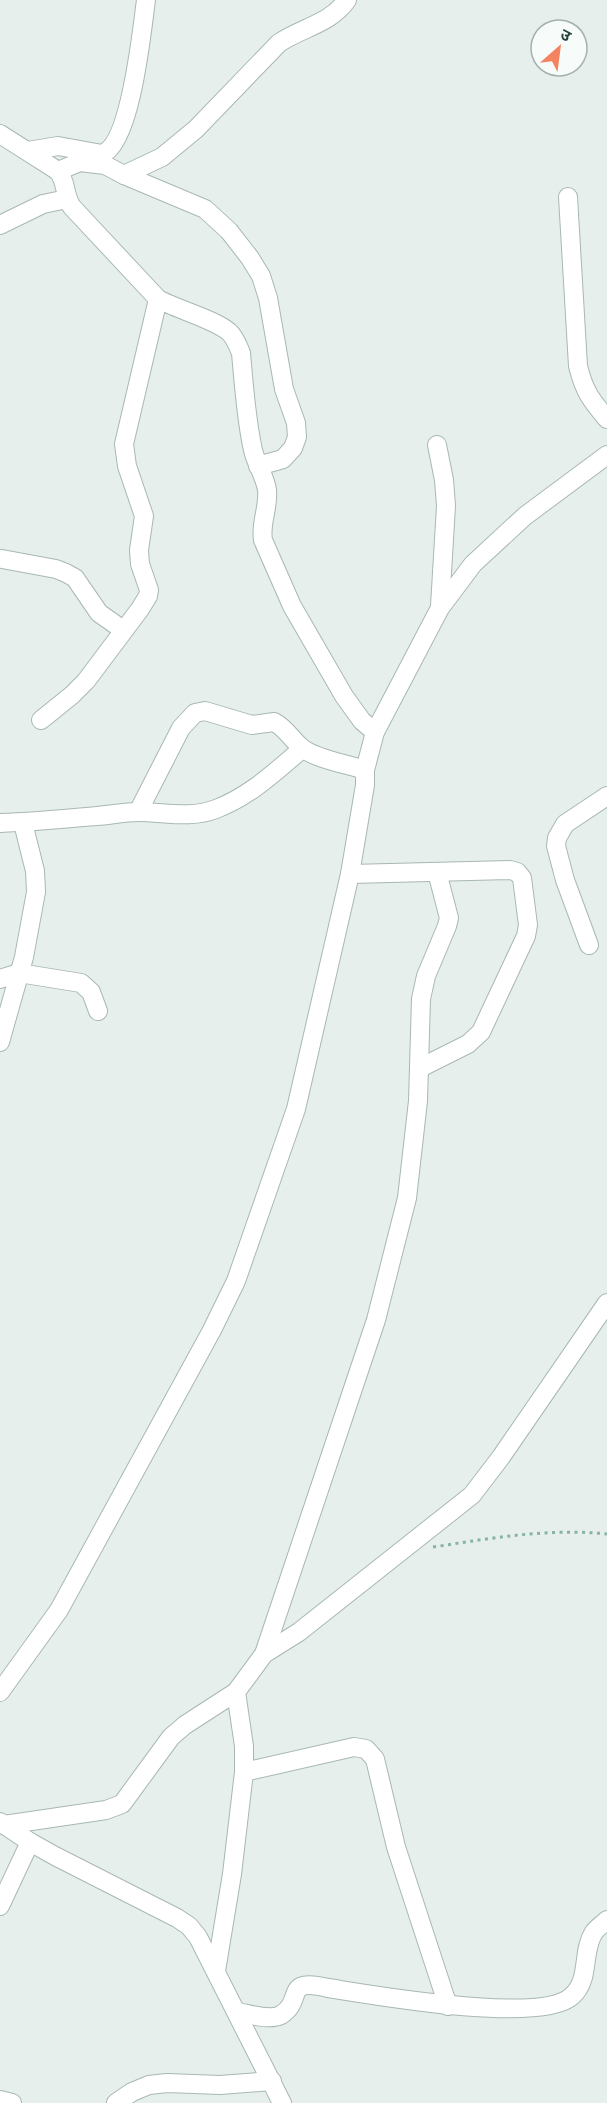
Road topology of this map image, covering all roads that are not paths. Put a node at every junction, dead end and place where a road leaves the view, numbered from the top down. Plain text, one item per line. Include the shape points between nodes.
1 (147, 0) edge
2 (347, 0) edge
3 (0, 134) edge
4 (28, 151) junction
5 (58, 171) junction
6 (124, 175) junction
7 (568, 197) dead end
8 (67, 200) junction
9 (0, 225) edge
10 (158, 299) junction
11 (607, 419) edge
12 (437, 445) dead end
13 (607, 455) edge
14 (258, 465) junction
15 (2, 559) dead end
16 (440, 608) junction
17 (123, 630) junction
18 (41, 720) dead end
19 (375, 732) junction
20 (303, 749) junction
21 (365, 770) junction
22 (607, 796) edge
23 (138, 812) junction
24 (0, 823) edge
25 (23, 823) junction
26 (437, 872) junction
27 (350, 874) junction
28 (590, 945) dead end
29 (19, 973) junction
30 (0, 979) edge
31 (98, 1011) dead end
32 (0, 1042) edge
33 (420, 1068) junction
34 (607, 1303) edge
35 (264, 1654) junction
36 (0, 1692) edge
37 (236, 1692) junction
38 (244, 1772) junction
39 (2, 1823) edge
40 (30, 1842) junction
41 (0, 1906) edge
42 (607, 1920) edge
43 (216, 1971) junction
44 (448, 2006) junction
45 (237, 2012) junction
46 (272, 2081) junction
47 (0, 2100) edge
48 (12, 2103) edge
49 (116, 2103) edge
50 (282, 2103) edge

1 - 4 street via 133,86 114,145 102,154 58,146
2 - 6 street via 331,18 279,43 196,129 168,152
3 - 4 street
4 - 5 street
5 - 6 street via 80,162 92,162
5 - 8 street
6 - 14 street via 216,217 261,276 297,437 283,459
7 - 11 street via 578,366 583,386
8 - 9 street via 43,204
8 - 10 street
10 - 14 street via 230,332 241,353 249,433
10 - 17 street via 124,444 144,516 140,557 149,590 141,609
12 - 16 street via 446,506
13 - 16 street via 525,516 473,564
14 - 19 street via 267,494 262,540 292,606 344,696
15 - 17 street via 56,569 75,578 99,613
16 - 19 street
17 - 18 street via 86,681
19 - 21 street
20 - 21 street
20 - 23 street via 255,789 214,810 174,815
20 - 23 street via 274,722 252,725 205,711 195,713 181,728
21 - 27 street
22 - 28 street via 565,824 556,846
23 - 25 street
24 - 25 street
25 - 29 street via 36,892
26 - 27 street
26 - 33 street via 448,918 421,999
26 - 33 street via 517,872 524,887 528,925 524,946 481,1032 468,1044
27 - 36 street via 296,1109 236,1281 59,1610
29 - 30 street
29 - 31 street via 81,983 90,992
29 - 32 street
33 - 35 street via 407,1198 376,1320
34 - 35 street via 472,1495 299,1632
35 - 37 street
37 - 38 street
37 - 39 street via 171,1737 122,1804 106,1810
38 - 43 street
38 - 44 street via 354,1747 372,1754 396,1847
39 - 40 street
40 - 41 street
40 - 43 street via 189,1926
42 - 44 street via 594,1931 580,1987 557,2006
43 - 45 street
44 - 45 street via 310,1984 298,1990 281,2014 272,2017
45 - 46 street
46 - 49 street via 220,2085 167,2082 132,2092
46 - 50 street
47 - 48 street

